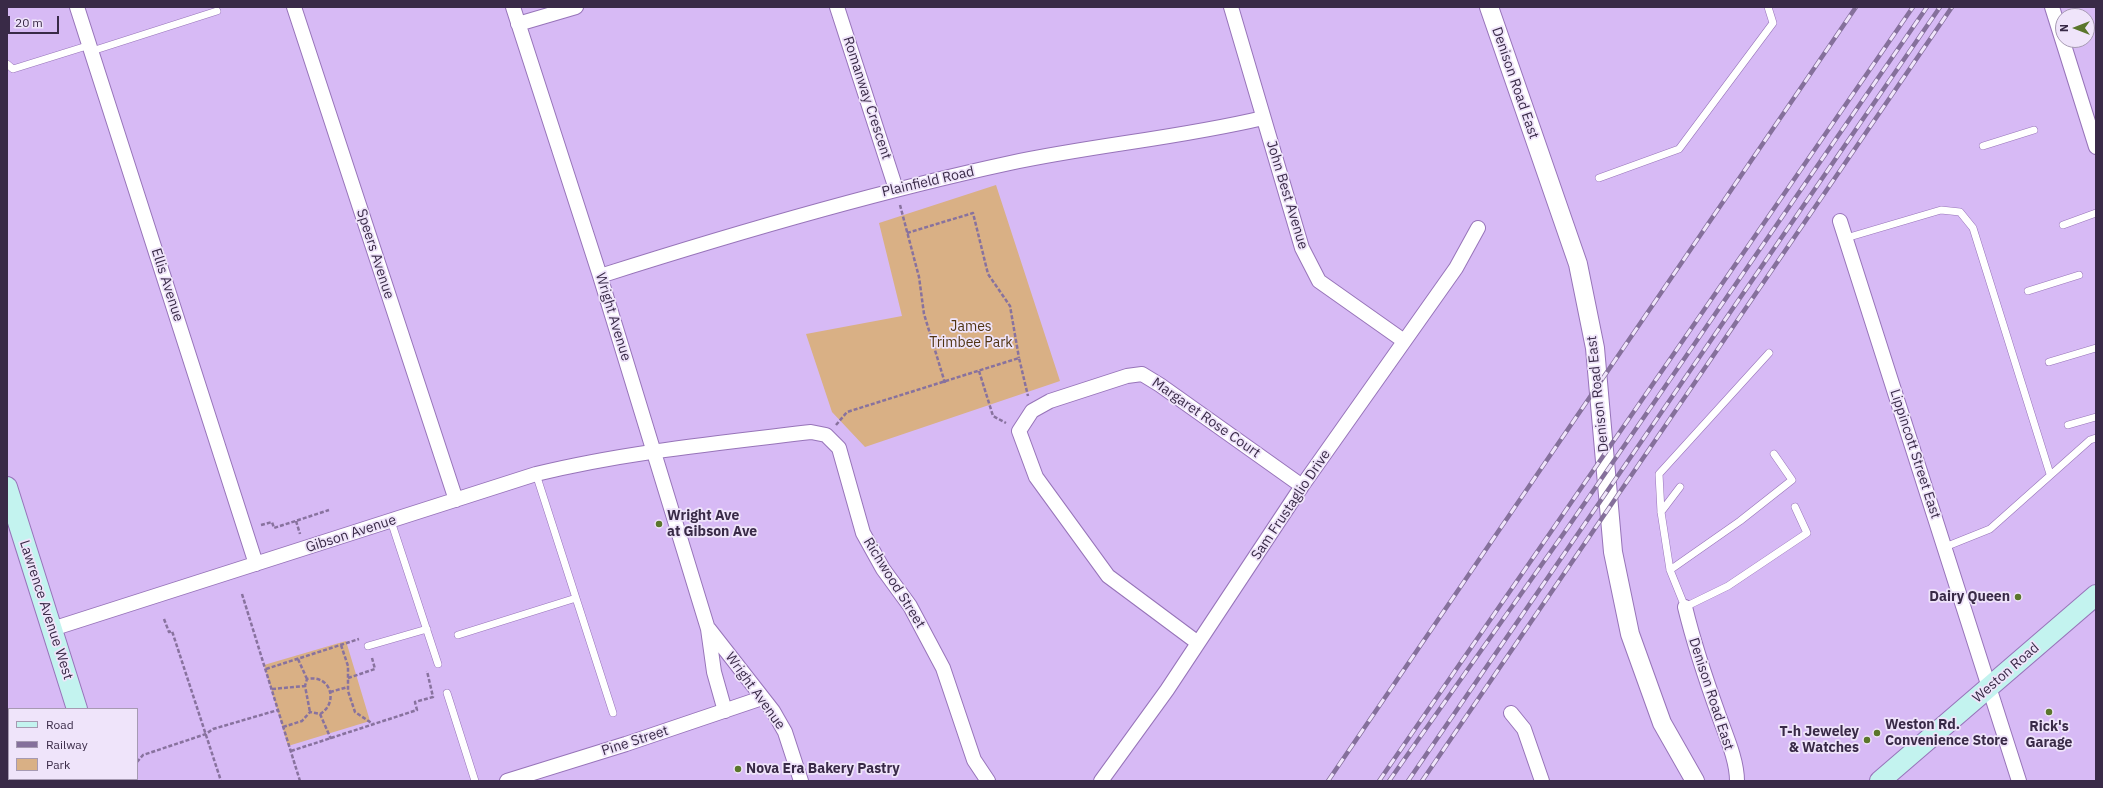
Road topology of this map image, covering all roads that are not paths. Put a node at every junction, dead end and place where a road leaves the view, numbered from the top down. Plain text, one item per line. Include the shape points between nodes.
1 (77, 7) edge
2 (294, 7) edge
3 (512, 7) edge
4 (576, 7) edge
5 (838, 7) edge
6 (1231, 7) edge
7 (1488, 7) edge
8 (1768, 7) edge
9 (2052, 7) edge
10 (216, 11) dead end
11 (518, 24) junction
12 (91, 48) junction
13 (7, 64) edge
14 (1263, 118) junction
15 (2034, 130) dead end
16 (1983, 146) dead end
17 (2096, 147) edge
18 (1599, 178) dead end
19 (896, 189) junction
20 (2096, 213) edge
21 (1840, 221) dead end
22 (2063, 225) dead end
23 (1478, 228) dead end
24 (1846, 238) junction
25 (600, 276) junction
26 (2079, 276) dead end
27 (2028, 291) dead end
28 (1404, 340) junction
29 (2096, 348) edge
30 (1769, 353) dead end
31 (2049, 362) dead end
32 (2096, 417) edge
33 (2068, 425) dead end
34 (2096, 438) edge
35 (652, 451) junction
36 (1774, 454) dead end
37 (536, 474) junction
38 (2050, 474) junction
39 (1302, 486) junction
40 (1680, 487) dead end
41 (7, 488) edge
42 (456, 500) junction
43 (1795, 507) dead end
44 (1661, 512) junction
45 (391, 521) junction
46 (1945, 547) junction
47 (256, 564) junction
48 (1670, 570) junction
49 (2096, 595) edge
50 (576, 598) junction
51 (1684, 607) junction
52 (708, 628) junction
53 (52, 629) junction
54 (426, 629) junction
55 (458, 634) dead end
56 (1198, 643) junction
57 (366, 645) road end
58 (438, 664) road end
59 (1990, 687) junction
60 (447, 693) dead end
61 (762, 698) junction
62 (77, 708) edge
63 (725, 711) junction
64 (613, 713) dead end
65 (1511, 713) dead end
66 (475, 781) edge
67 (507, 781) edge
68 (801, 781) edge
69 (988, 781) edge
70 (1101, 781) edge
71 (1542, 781) edge
72 (1696, 781) edge
73 (1737, 781) edge
74 (1880, 781) edge
75 (2019, 781) edge

1 - 12 street, Ellis Avenue
2 - 42 street, Speers Avenue
3 - 11 street, Wright Avenue
4 - 11 street
5 - 19 street, Romanway Crescent
6 - 14 street, John Best Avenue
7 - 72 street, Denison Road East via 1578,264 1595,348 1613,552 1630,634 1662,723
8 - 18 lane via 1773,23 1678,149
9 - 17 street
10 - 12 lane
11 - 25 street, Wright Avenue
12 - 13 lane via 13,70
12 - 47 street, Ellis Avenue
14 - 19 street, Plainfield Road via 1224,127 1012,162
14 - 28 street, John Best Avenue via 1302,248 1319,282
15 - 16 lane
19 - 25 street, Plainfield Road via 765,225
20 - 22 lane
21 - 24 street, Lippincott Street East
23 - 28 street, Sam Frustaglio Drive via 1456,268
24 - 38 lane via 1942,210 1960,212 1973,228
24 - 46 street, Lippincott Street East
25 - 35 street, Wright Avenue
26 - 27 lane
28 - 39 street, Sam Frustaglio Drive
29 - 31 lane
30 - 44 lane via 1659,474
32 - 33 lane
34 - 38 lane via 2090,440
35 - 37 street, Gibson Avenue
35 - 52 street, Wright Avenue
35 - 69 street, Richwood Street via 811,432 826,435 839,448 863,533 883,569 910,606 943,668 974,760
36 - 48 lane via 1792,480 1740,521
37 - 42 street, Gibson Avenue
37 - 50 lane
38 - 46 lane via 1990,529
39 - 56 street, Sam Frustaglio Drive
39 - 56 street, Margaret Rose Court via 1142,374 1127,376 1050,401 1032,410 1019,431 1036,477 1108,576
40 - 44 lane
41 - 53 main road, Lawrence Avenue West
42 - 45 street, Gibson Avenue
43 - 51 lane via 1807,533 1728,586
44 - 48 lane
45 - 47 street, Gibson Avenue
45 - 54 lane
46 - 59 street, Lippincott Street East
47 - 53 street, Gibson Avenue
48 - 51 lane
49 - 59 main road, Weston Road
50 - 55 lane
50 - 64 lane
51 - 73 street, Denison Road East via 1730,747
52 - 61 street, Wright Avenue
52 - 63 street, Wright Avenue via 714,672
53 - 62 main road, Lawrence Avenue West
54 - 57 lane
54 - 58 lane
56 - 70 street, Sam Frustaglio Drive
59 - 74 main road, Weston Road
59 - 75 street, Lippincott Street East
60 - 66 lane
61 - 63 street, Pine Street
61 - 68 street, Wright Avenue via 785,732
63 - 67 street, Pine Street
65 - 71 street via 1524,729

